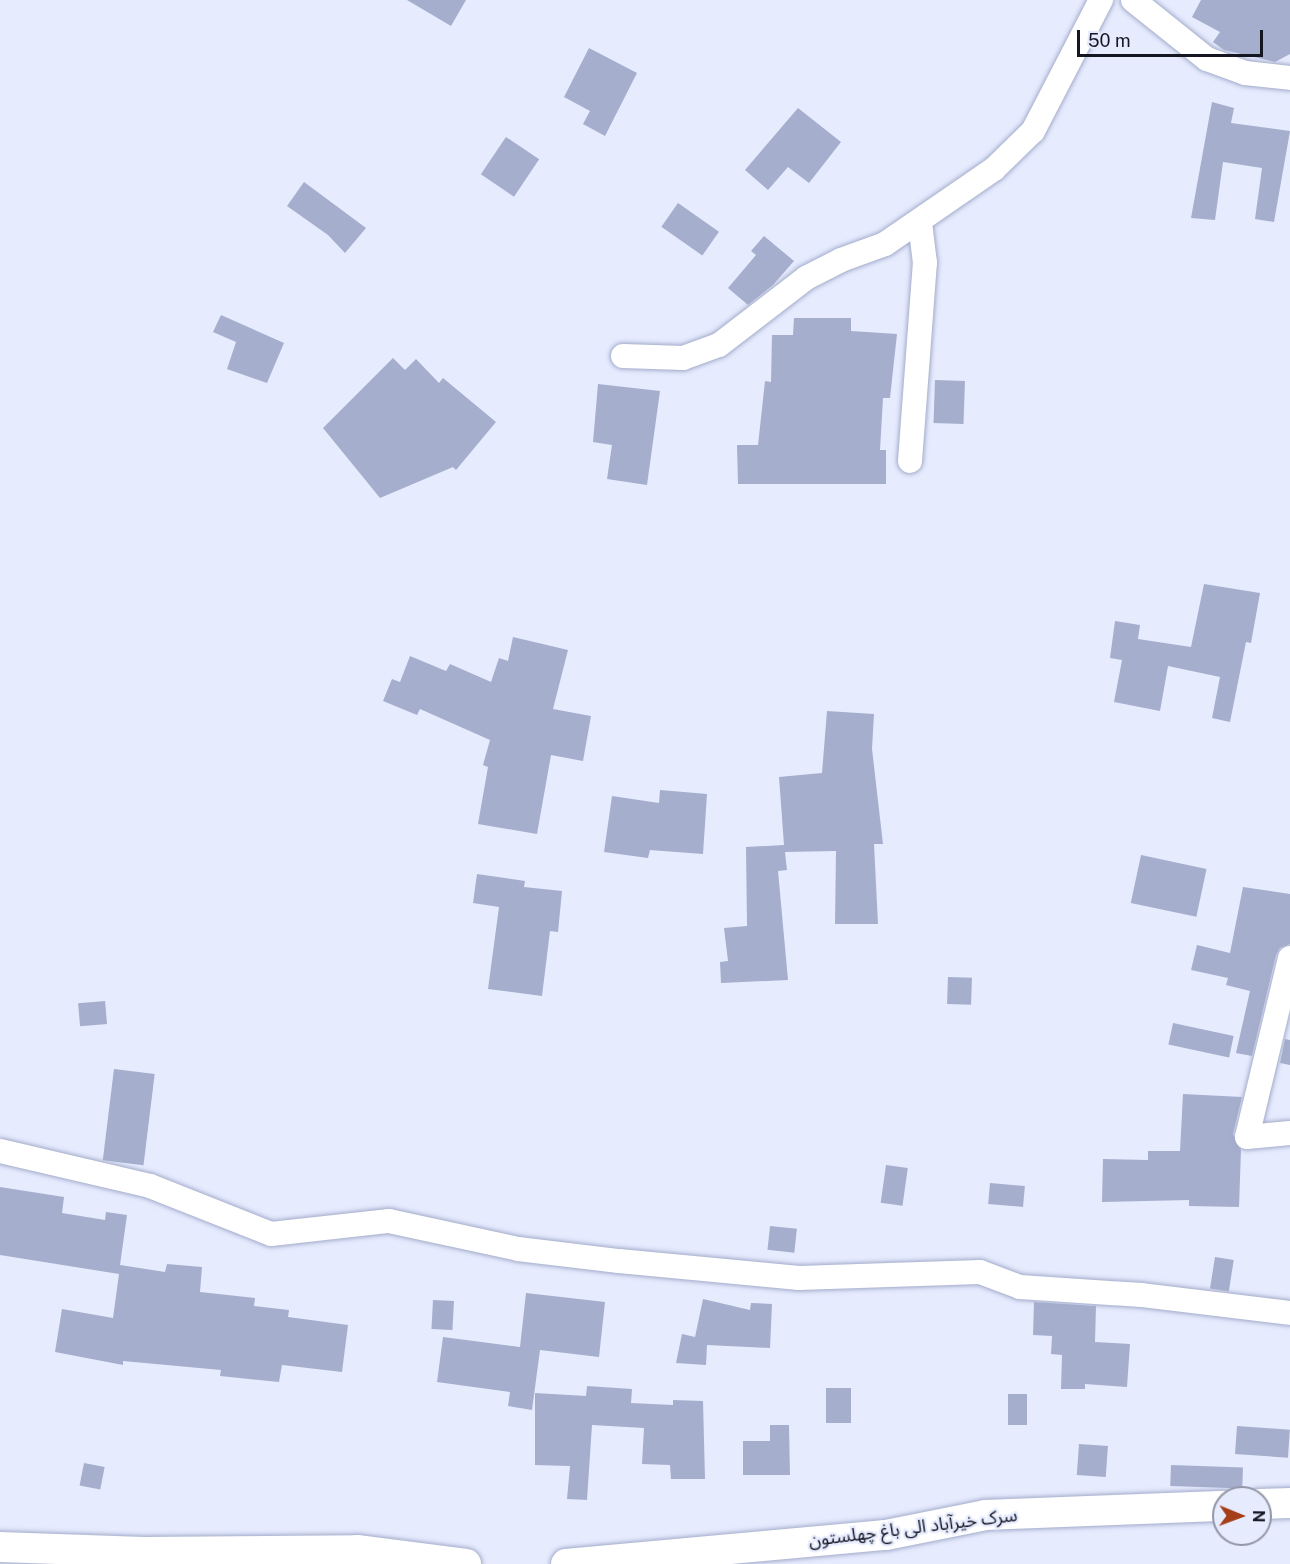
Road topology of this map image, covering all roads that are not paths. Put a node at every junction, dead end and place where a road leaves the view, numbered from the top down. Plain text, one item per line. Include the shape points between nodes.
1 (1101, 0) edge
2 (1133, 0) edge
3 (1290, 78) edge
4 (920, 223) junction
5 (623, 356) dead end
6 (910, 461) dead end
7 (1290, 958) edge
8 (1290, 1133) edge
9 (0, 1151) edge
10 (1290, 1313) edge
11 (1290, 1503) edge
12 (1272, 1504) edge
13 (1212, 1506) edge
14 (0, 1547) edge
15 (144, 1552) junction
16 (74, 1564) edge
17 (466, 1564) edge
18 (566, 1564) edge

1 - 4 street via 1034,131 994,170
2 - 3 street via 1171,34 1215,63 1245,73
4 - 5 street via 885,244 807,278 719,345 683,358
4 - 6 street via 925,263
7 - 8 street via 1247,1137
9 - 10 street via 150,1185 271,1234 389,1221 518,1249 619,1262 799,1278 980,1272 1020,1287 1142,1294
11 - 12 street
13 - 18 street, سرک خیرآباد الی باغ چهلستون via 986,1515 886,1535
14 - 15 street
15 - 16 street
15 - 17 street via 357,1550

